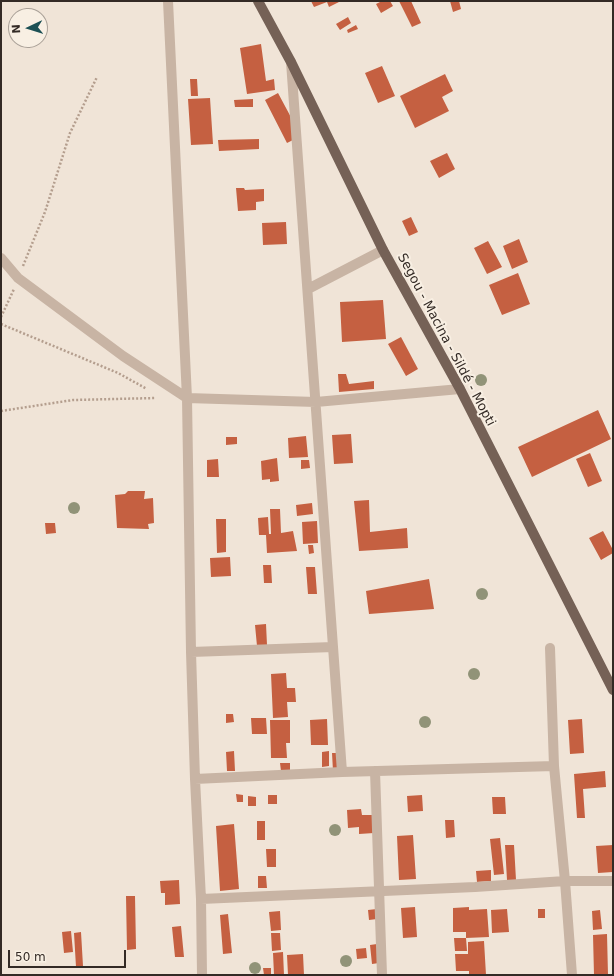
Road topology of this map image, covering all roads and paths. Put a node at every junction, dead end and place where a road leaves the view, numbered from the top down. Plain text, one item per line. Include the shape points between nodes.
1 (168, 1) edge
2 (258, 1) edge
3 (291, 62) junction
4 (97, 78) dead end
5 (383, 250) junction
6 (1, 258) edge
7 (18, 278) junction
8 (308, 289) junction
9 (1, 317) edge
10 (1, 324) edge
11 (460, 389) junction
12 (152, 392) dead end
13 (156, 398) dead end
14 (187, 398) junction
15 (316, 402) junction
16 (1, 411) edge
17 (333, 647) junction
18 (550, 648) dead end
19 (191, 652) junction
20 (613, 690) edge
21 (554, 766) junction
22 (342, 772) junction
23 (375, 772) junction
24 (195, 779) junction
25 (565, 881) junction
26 (613, 881) edge
27 (379, 891) junction
28 (201, 899) junction
29 (202, 975) edge
30 (382, 975) edge
31 (572, 975) edge

1 - 14 street
2 - 3 main road, Segou - Macina - Sildé - Mopti
3 - 5 main road, Segou - Macina - Sildé - Mopti
3 - 8 street
4 - 7 path via 70,133 45,212
5 - 8 street
5 - 11 main road, Segou - Macina - Sildé - Mopti
6 - 7 street
7 - 9 path
7 - 14 street via 123,356
8 - 15 street
10 - 12 path via 118,373
11 - 15 street
11 - 20 main road, Segou - Macina - Sildé - Mopti
13 - 16 path via 73,400
14 - 15 street
14 - 19 street
15 - 17 street
17 - 19 street
17 - 22 street
18 - 21 street
19 - 24 street
21 - 23 street
21 - 25 street
22 - 23 street
22 - 24 street
23 - 27 street
24 - 28 street
25 - 26 street
25 - 27 street
25 - 31 street
27 - 28 street
27 - 30 street
28 - 29 street

